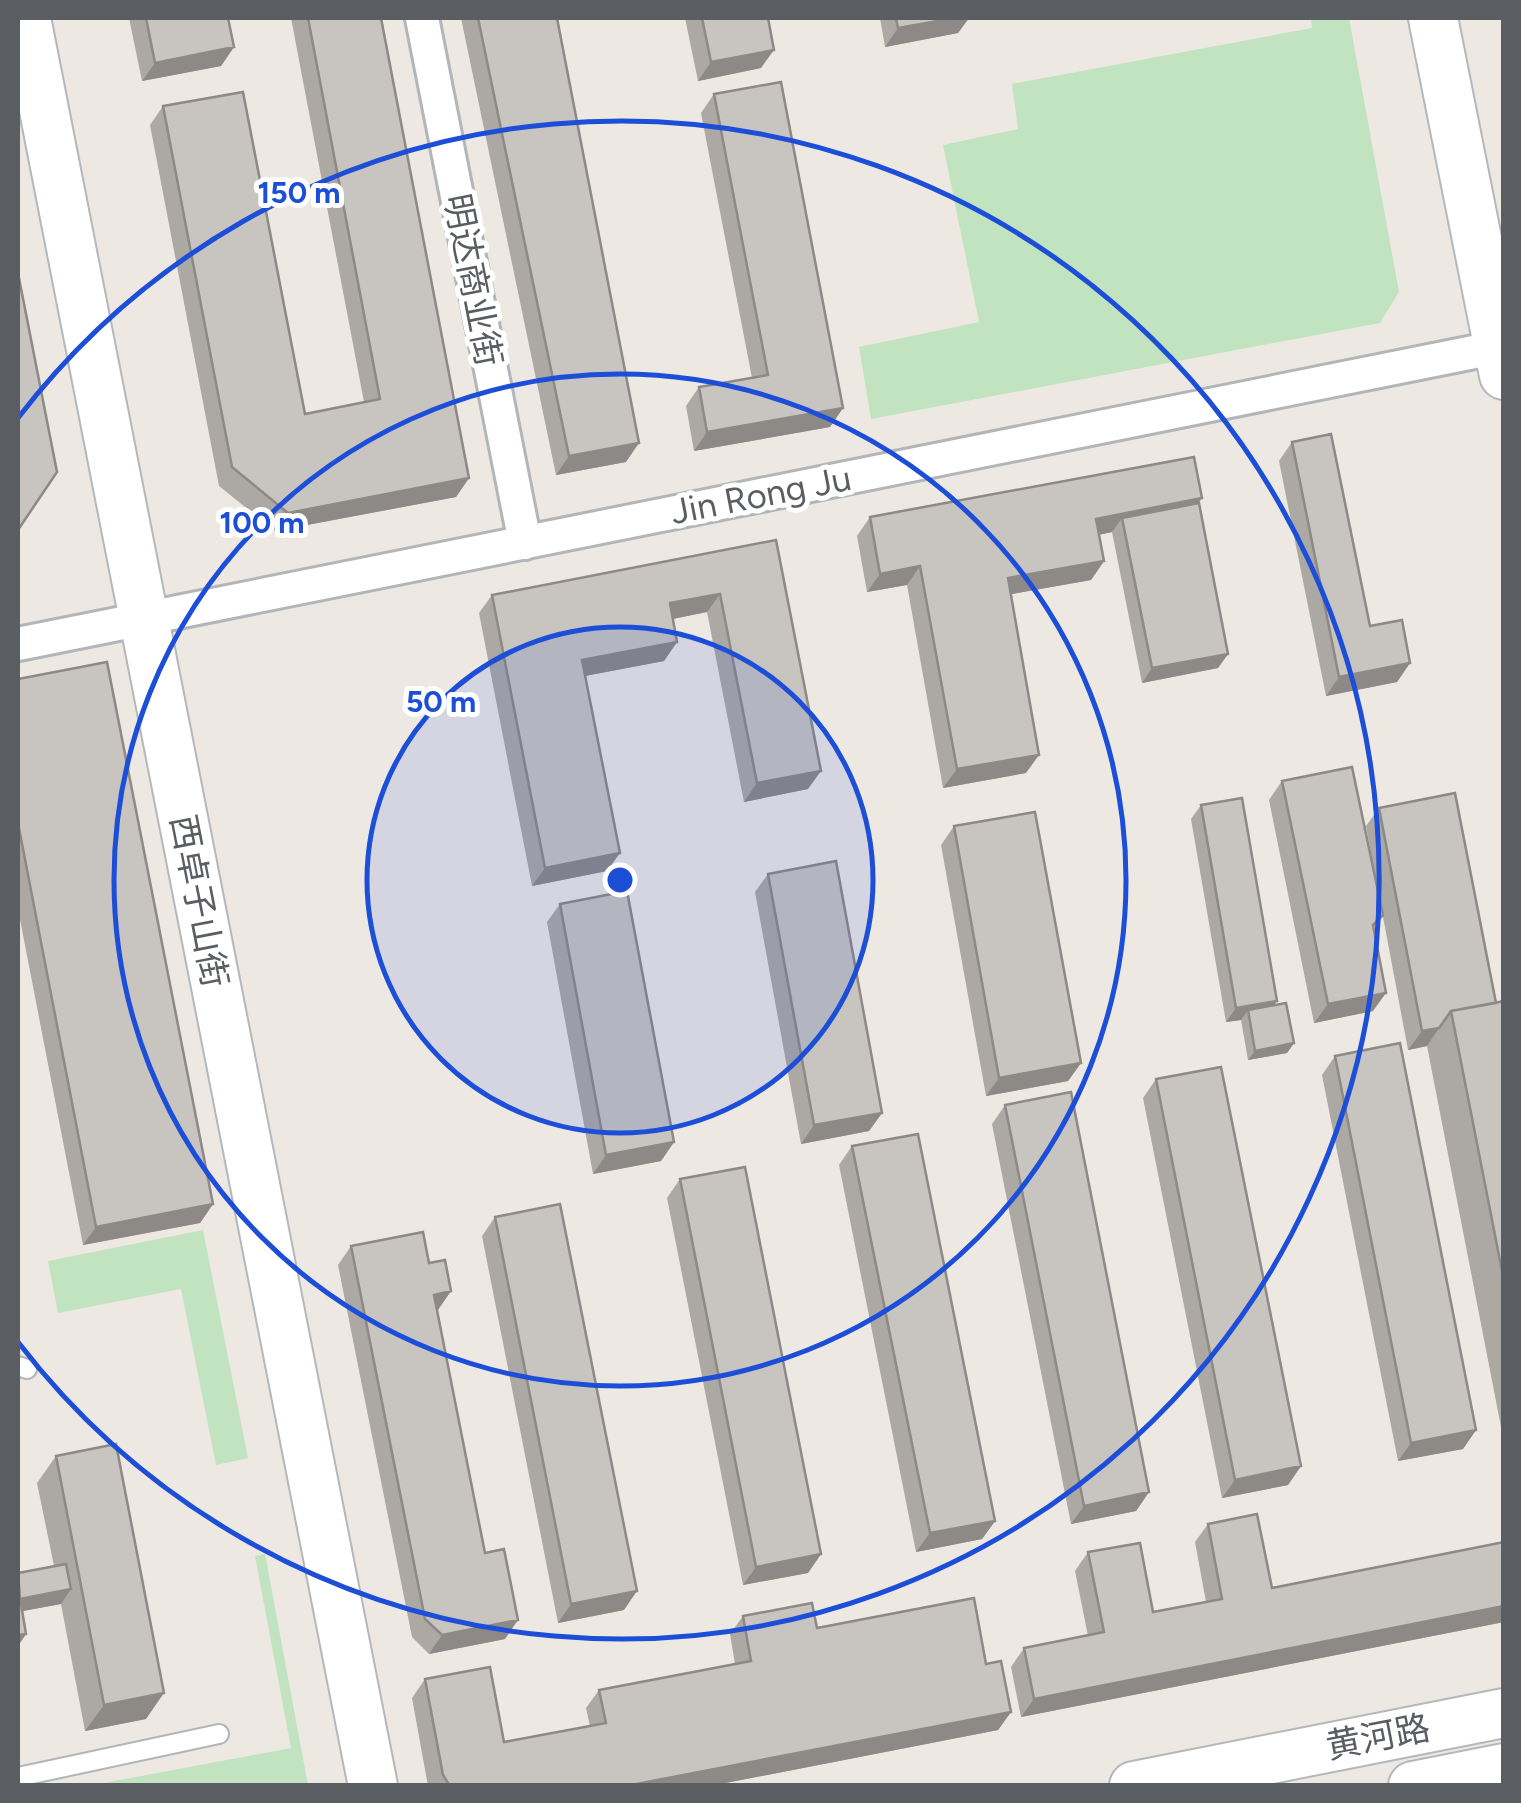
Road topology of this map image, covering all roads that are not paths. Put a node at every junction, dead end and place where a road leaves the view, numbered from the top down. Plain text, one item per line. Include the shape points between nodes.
1 (26, 18) edge
2 (422, 18) edge
3 (1433, 18) edge
4 (1451, 18) edge
5 (1504, 282) edge
6 (1502, 356) edge
7 (524, 542) junction
8 (144, 619) junction
9 (18, 644) edge
10 (1504, 1713) edge
11 (219, 1734) dead end
12 (1504, 1768) edge
13 (18, 1777) edge
14 (373, 1786) edge
15 (1134, 1786) edge
16 (1413, 1786) edge

1 - 8 street, 西卓子山街
2 - 7 street, 明达商业街
3 - 6 street
4 - 5 street
6 - 7 street, Jin Rong Ju
7 - 8 street, Jin Rong Ju
8 - 9 street, Jin Rong Ju
8 - 14 street, 西卓子山街
10 - 15 street, 黄河路
11 - 13 lane
12 - 16 street, 黄河路

